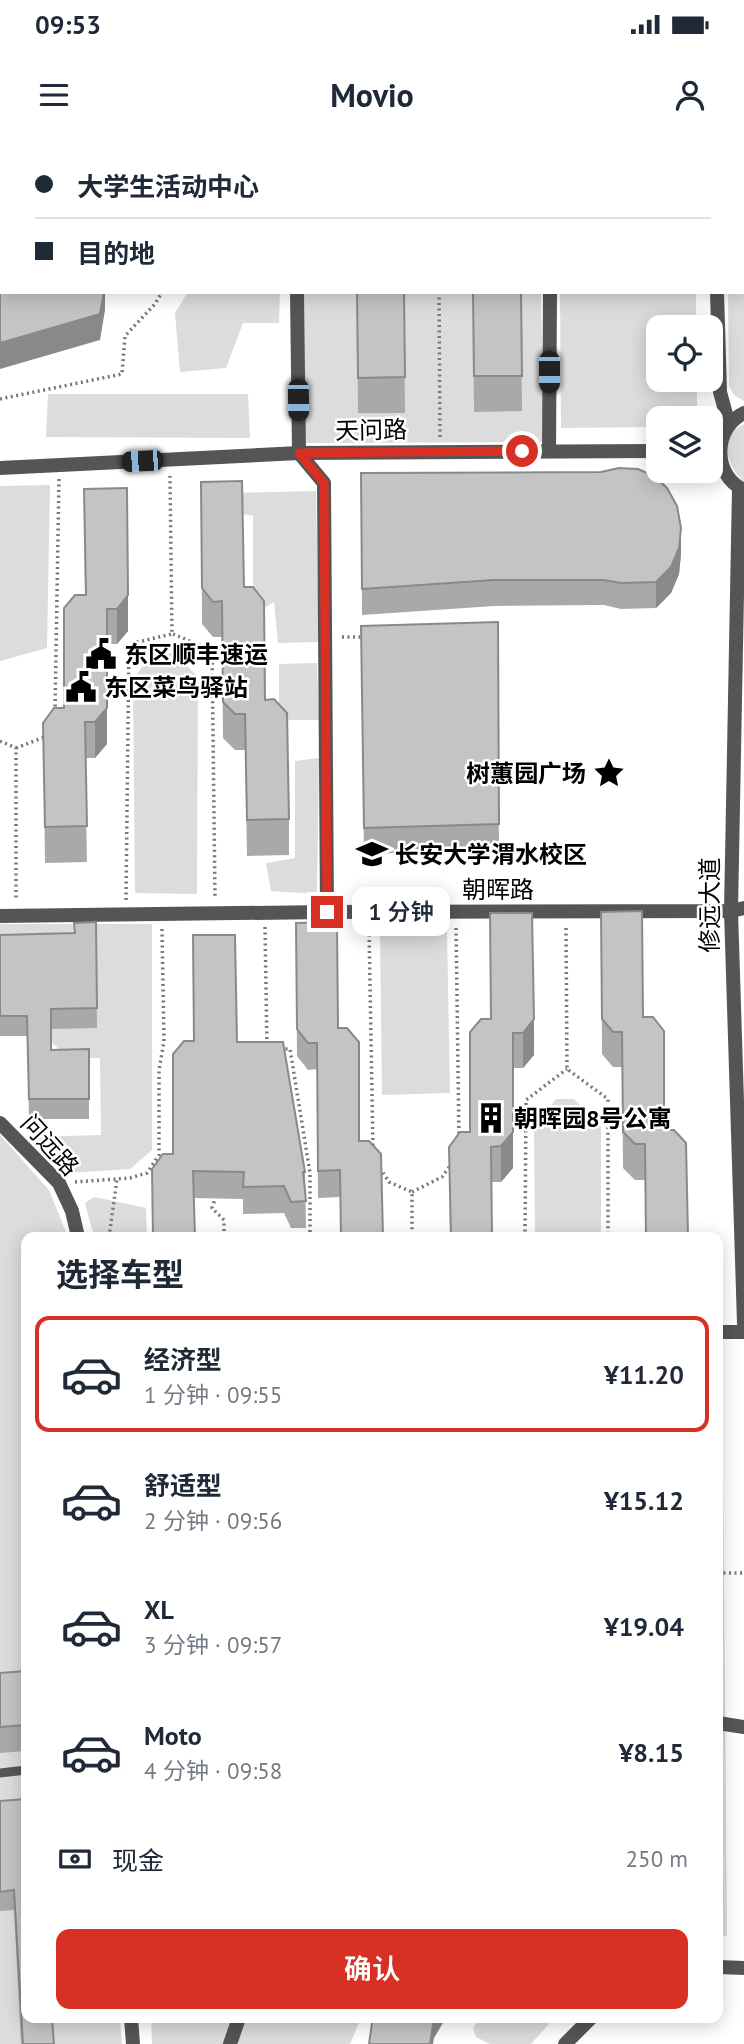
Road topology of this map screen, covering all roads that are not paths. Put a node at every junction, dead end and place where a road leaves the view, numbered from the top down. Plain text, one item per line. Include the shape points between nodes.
1 (297, 294) edge
2 (550, 294) edge
3 (717, 294) edge
4 (744, 413) edge
5 (729, 425) junction
6 (723, 435) edge
7 (549, 451) junction
8 (646, 451) edge
9 (299, 453) junction
10 (723, 467) edge
11 (0, 468) edge
12 (741, 489) edge
13 (737, 909) edge
14 (327, 912) junction
15 (0, 916) edge
16 (0, 1123) edge
17 (77, 1232) edge
18 (744, 1323) edge
19 (723, 1332) edge
20 (744, 1332) edge
21 (723, 1724) edge
22 (744, 1727) edge
23 (21, 1771) edge
24 (0, 1773) edge
25 (723, 1967) edge
26 (744, 1968) edge
27 (131, 2023) edge
28 (237, 2023) edge
29 (586, 2023) edge
30 (133, 2044) edge
31 (230, 2044) edge
32 (565, 2044) edge

1 - 9 street
2 - 7 street
3 - 5 street via 720,392
4 - 5 street
5 - 6 street, 修远大道
7 - 8 street, 天问路
7 - 9 street, 天问路
9 - 11 street, 天问路
9 - 14 street via 324,483
10 - 12 street, 修远大道
12 - 13 street, 修远大道
13 - 14 street, 朝晖路
13 - 18 street, 修远大道
14 - 15 street, 朝晖路
16 - 17 street, 问远路 via 59,1183
19 - 20 street
21 - 22 street
23 - 24 lane
25 - 26 street
27 - 30 street
28 - 31 street
29 - 32 street

